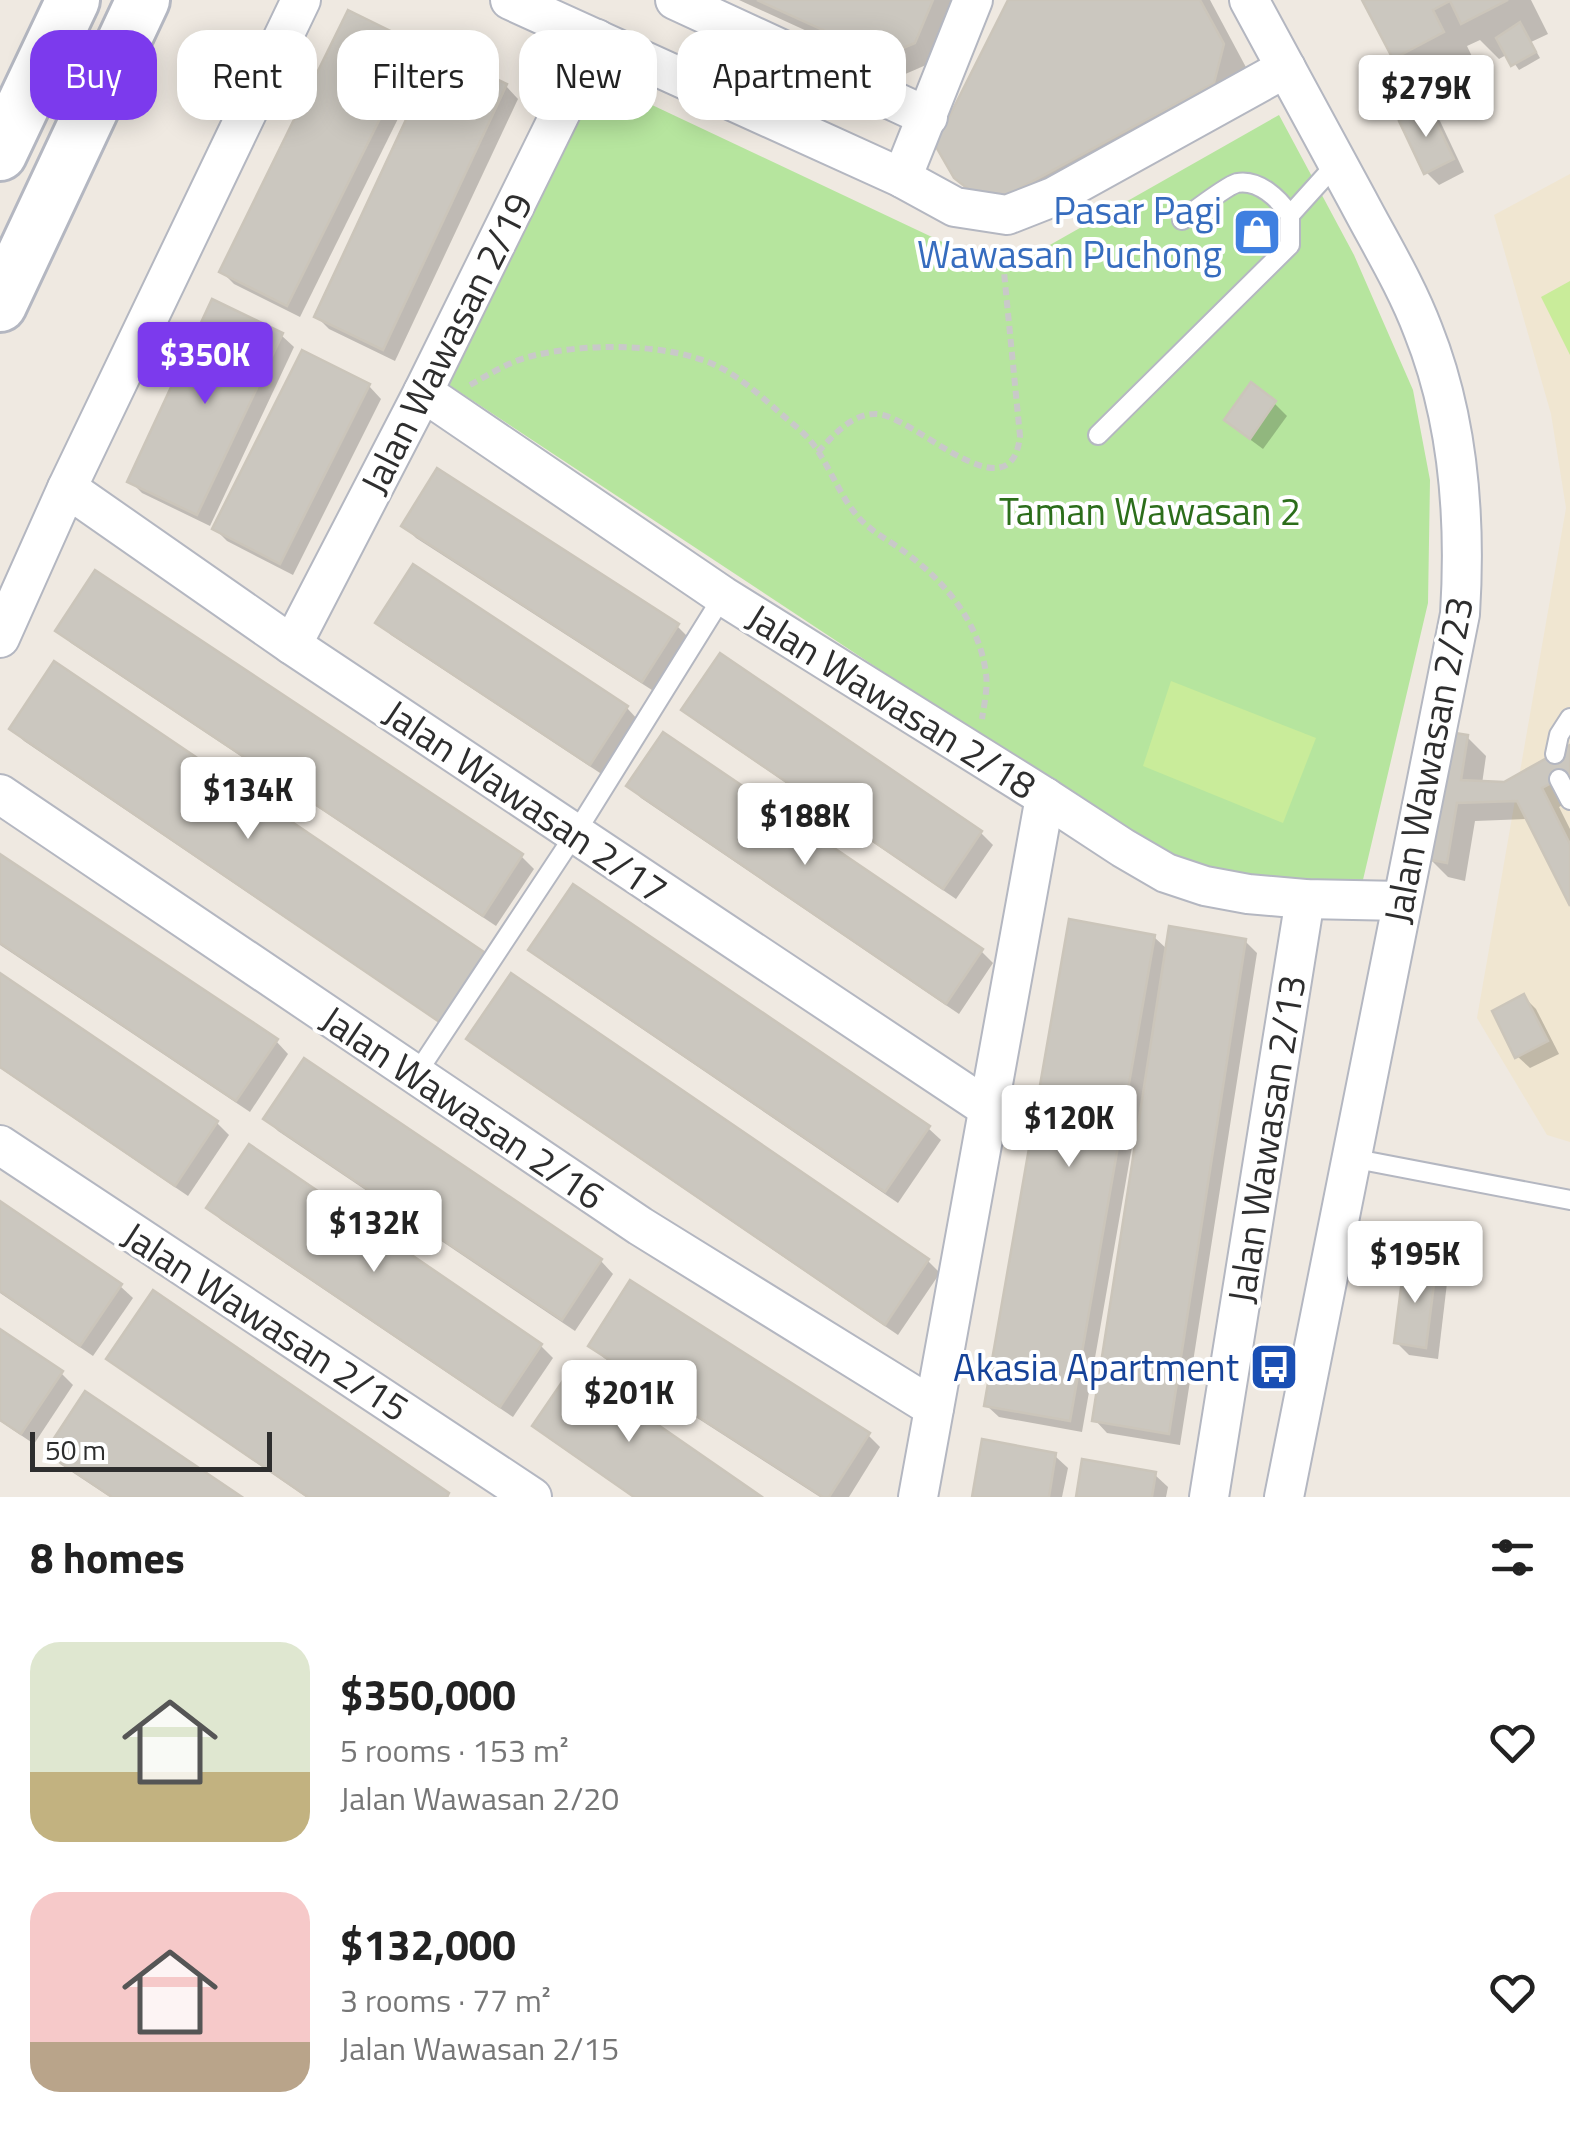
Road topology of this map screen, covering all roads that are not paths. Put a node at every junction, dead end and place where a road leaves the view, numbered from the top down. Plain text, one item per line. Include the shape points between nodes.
1 (72, 0) edge
2 (144, 0) edge
3 (301, 0) edge
4 (510, 0) edge
5 (676, 0) edge
6 (973, 0) edge
7 (1250, 0) edge
8 (577, 30) edge
9 (657, 66) edge
10 (1286, 68) junction
11 (928, 117) junction
12 (557, 120) edge
13 (0, 154) edge
14 (1337, 163) junction
15 (902, 178) junction
16 (1290, 215) junction
17 (1182, 220) dead end
18 (0, 305) edge
19 (423, 392) junction
20 (1098, 435) dead end
21 (68, 488) junction
22 (723, 596) junction
23 (0, 638) edge
24 (292, 645) junction
25 (1570, 718) edge
26 (1555, 754) dead end
27 (1559, 779) dead end
28 (0, 794) edge
29 (1046, 797) junction
30 (1570, 800) edge
31 (576, 834) junction
32 (1305, 900) junction
33 (1402, 901) junction
34 (416, 1076) junction
35 (989, 1109) junction
36 (0, 1145) edge
37 (1352, 1158) junction
38 (1570, 1200) edge
39 (934, 1408) junction
40 (532, 1497) edge
41 (918, 1497) edge
42 (1209, 1497) edge
43 (1284, 1497) edge

1 - 13 main road
2 - 18 main road
3 - 21 street
4 - 8 street
5 - 11 street
6 - 11 street
7 - 10 street, Jalan Wawasan 2/23
9 - 15 street
10 - 14 street, Jalan Wawasan 2/23
10 - 15 street via 1053,197 1007,215 955,207
11 - 15 street
12 - 19 street, Jalan Wawasan 2/19
14 - 16 lane
14 - 33 street, Jalan Wawasan 2/23 via 1423,329 1441,384 1461,497 1460,614
16 - 17 lane via 1255,184 1235,183
16 - 20 lane via 1290,245
19 - 22 street, Jalan Wawasan 2/18
19 - 24 street, Jalan Wawasan 2/19
21 - 23 street
21 - 24 street, Jalan Wawasan 2/17
22 - 29 street, Jalan Wawasan 2/18
22 - 31 lane
24 - 31 street, Jalan Wawasan 2/17
25 - 26 lane
27 - 30 lane
28 - 34 street, Jalan Wawasan 2/16
29 - 32 street, Jalan Wawasan 2/18 via 1166,873 1233,892
29 - 35 street
31 - 34 lane
31 - 35 street, Jalan Wawasan 2/17
32 - 33 street, Jalan Wawasan 2/18
32 - 42 street, Jalan Wawasan 2/13
33 - 37 street, Jalan Wawasan 2/23
34 - 39 street, Jalan Wawasan 2/16 via 640,1226
35 - 39 street
36 - 40 street, Jalan Wawasan 2/15
37 - 38 lane
37 - 43 street, Jalan Wawasan 2/23
39 - 41 street

